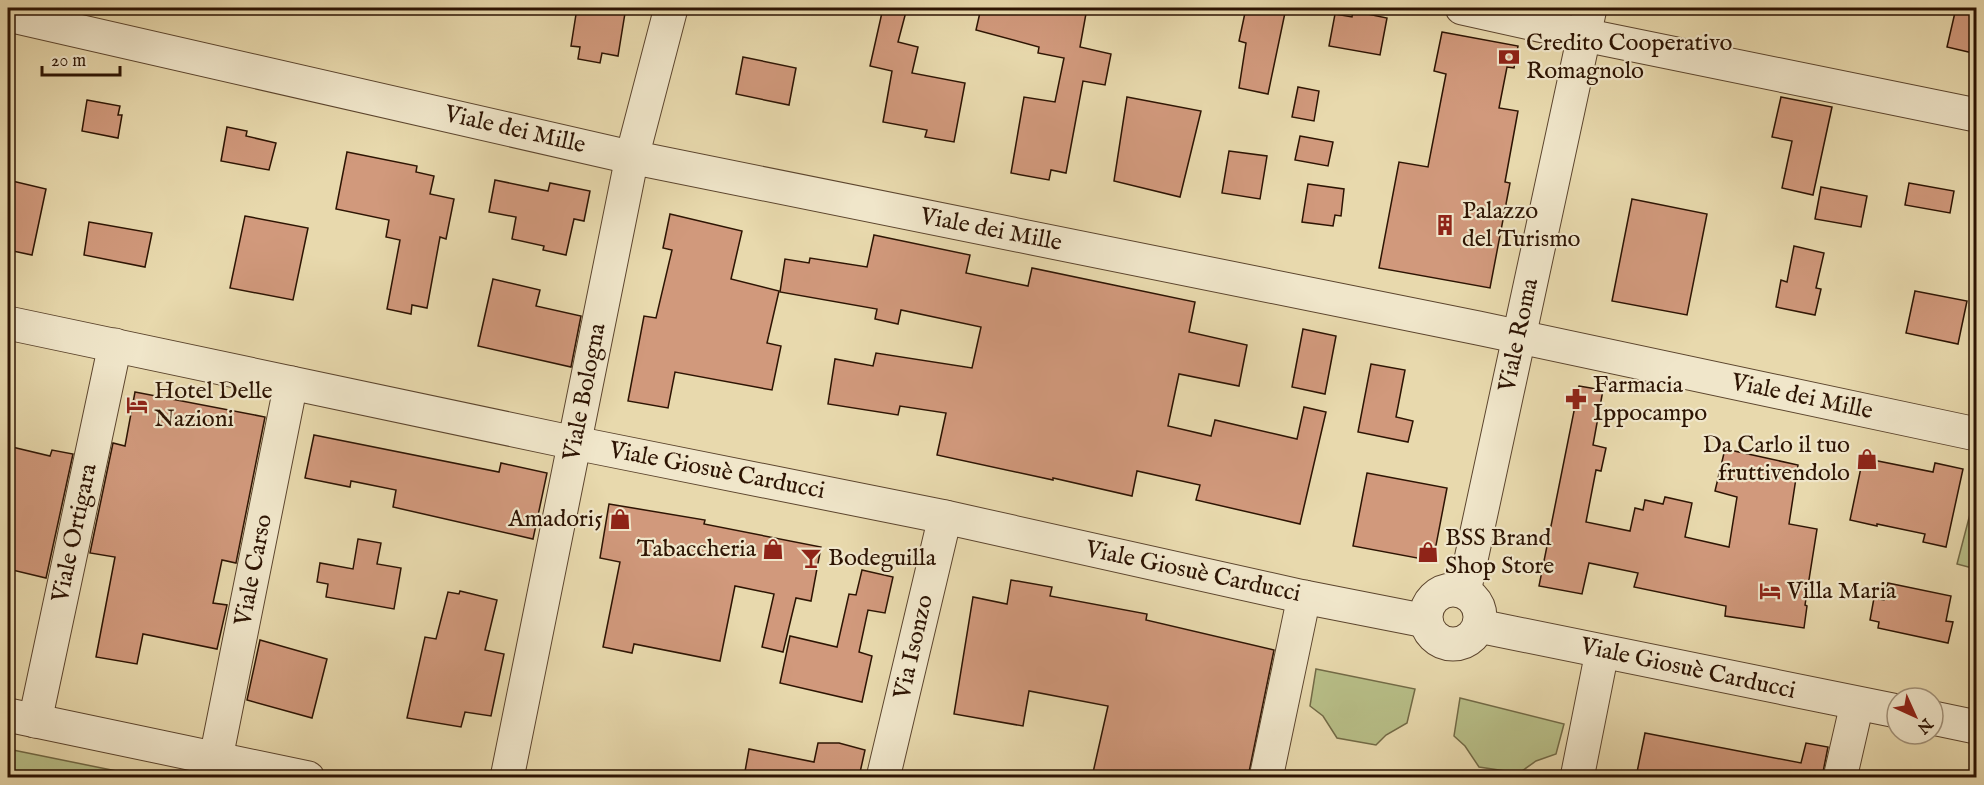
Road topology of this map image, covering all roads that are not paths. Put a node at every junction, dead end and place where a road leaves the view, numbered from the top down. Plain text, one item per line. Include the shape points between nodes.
1 (671, 8) edge
2 (1462, 8) edge
3 (8, 15) edge
4 (1587, 21) edge
5 (1977, 115) edge
6 (632, 157) junction
7 (8, 323) edge
8 (1519, 337) junction
9 (115, 345) junction
10 (291, 383) junction
11 (1977, 434) edge
12 (575, 443) junction
13 (945, 518) junction
14 (1464, 592) junction
15 (1304, 597) junction
16 (1426, 621) junction
17 (1479, 626) junction
18 (1602, 652) junction
19 (1857, 704) junction
20 (1885, 709) edge
21 (21, 718) edge
22 (1945, 720) edge
23 (1977, 727) edge
24 (216, 758) junction
25 (308, 777) edge
26 (507, 777) edge
27 (883, 777) edge
28 (1266, 777) edge
29 (1577, 777) edge
30 (1840, 777) edge

1 - 6 street, Viale Bologna
2 - 4 street
3 - 6 street, Viale dei Mille
4 - 5 street
4 - 8 street, Viale Roma
6 - 8 street, Viale dei Mille
6 - 12 street, Viale Bologna
7 - 9 street, Viale Giosuè Carducci
8 - 11 street, Viale dei Mille
8 - 14 street, Viale Roma
9 - 10 street, Viale Giosuè Carducci
9 - 21 street, Viale Ortigara
10 - 12 street, Viale Giosuè Carducci
10 - 24 street, Viale Carso
12 - 13 street, Viale Giosuè Carducci
12 - 26 street, Viale Bologna
13 - 15 street, Viale Giosuè Carducci
13 - 27 street, Via Isonzo
14 - 16 street via 1440,593 1429,605
14 - 17 street via 1476,603
15 - 16 street, Viale Giosuè Carducci
15 - 28 street
16 - 17 street via 1435,637 1451,644 1468,640
17 - 18 street, Viale Giosuè Carducci
18 - 19 street, Viale Giosuè Carducci
18 - 29 street
19 - 20 street, Viale Giosuè Carducci
19 - 30 street
21 - 24 street
22 - 23 street
24 - 25 street

